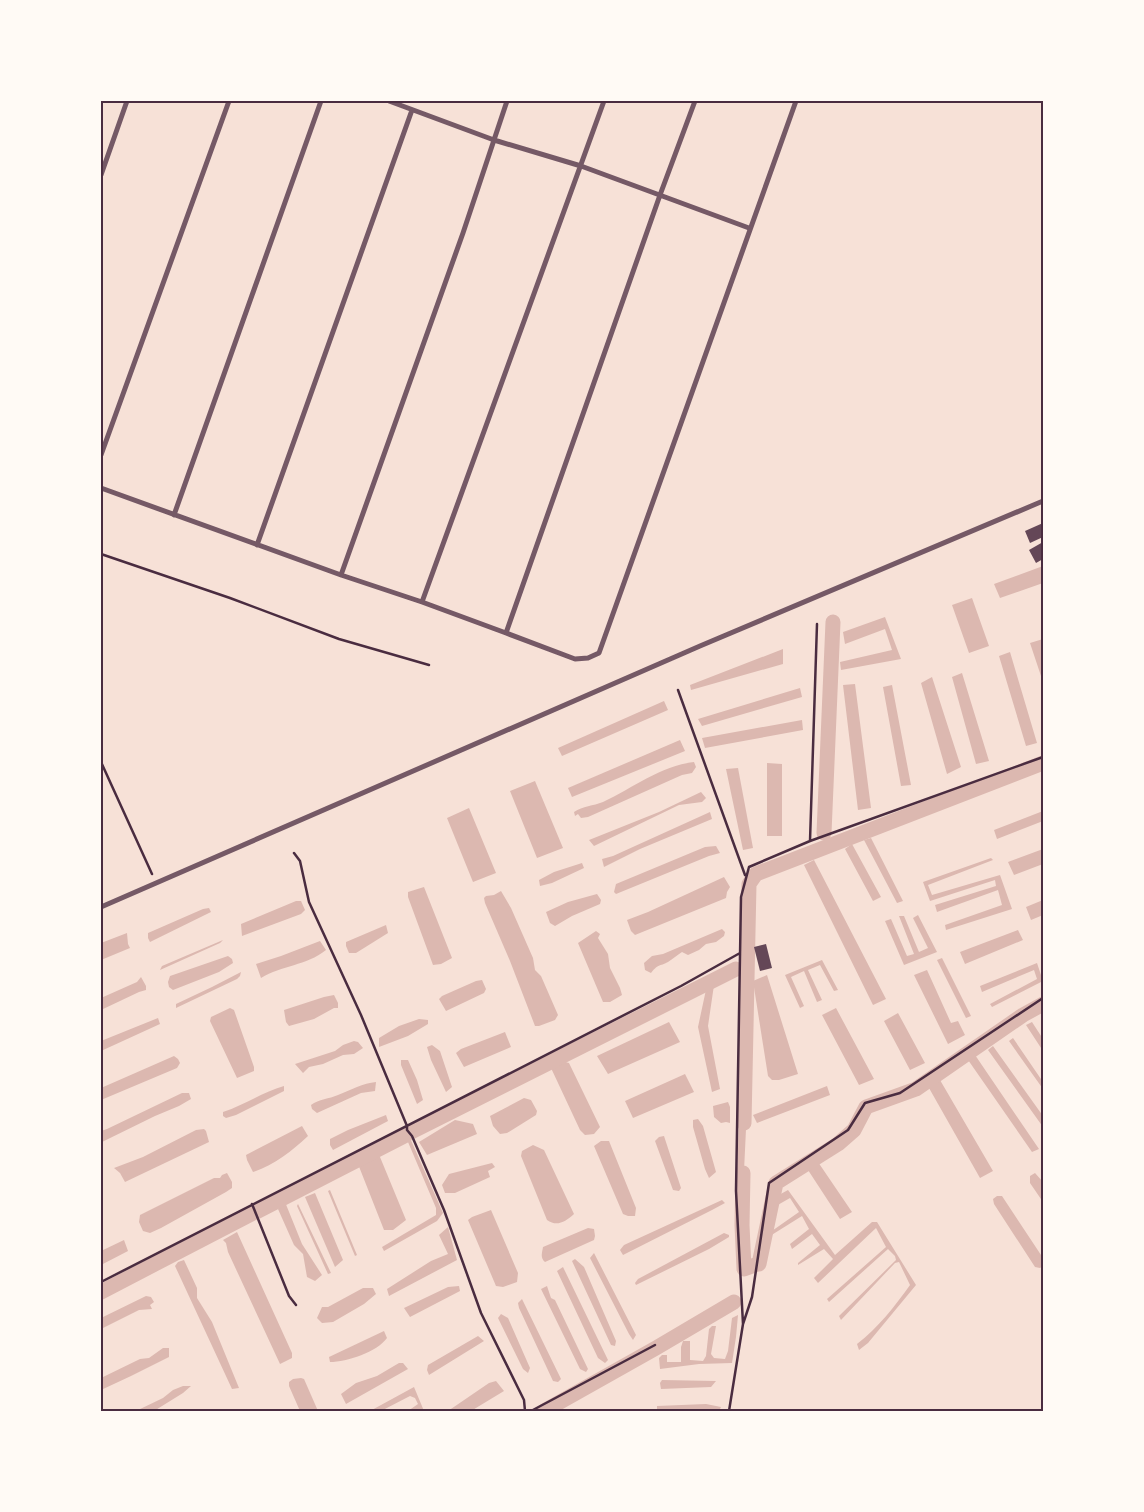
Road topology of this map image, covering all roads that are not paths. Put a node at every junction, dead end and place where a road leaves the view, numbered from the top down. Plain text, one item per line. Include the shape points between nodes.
1 (127, 101) edge
2 (229, 101) edge
3 (321, 101) edge
4 (389, 101) edge
5 (507, 101) edge
6 (604, 101) edge
7 (695, 101) edge
8 (796, 101) edge
9 (412, 110) junction
10 (494, 140) junction
11 (581, 166) junction
12 (101, 175) edge
13 (660, 195) junction
14 (750, 228) junction
15 (101, 455) edge
16 (101, 488) edge
17 (1043, 501) edge
18 (174, 515) junction
19 (257, 545) junction
20 (341, 575) junction
21 (422, 602) junction
22 (506, 632) junction
23 (101, 907) edge

1 - 12 street
2 - 15 street
3 - 18 street
4 - 9 street
5 - 10 street
6 - 11 street
7 - 13 street
8 - 14 street
9 - 10 street
9 - 19 street
10 - 11 street
10 - 20 street
11 - 13 street
11 - 21 street
13 - 14 street
13 - 22 street
14 - 22 street via 599,653 575,659
16 - 18 street
17 - 23 street via 690,650
18 - 19 street
19 - 20 street
20 - 21 street
21 - 22 street

